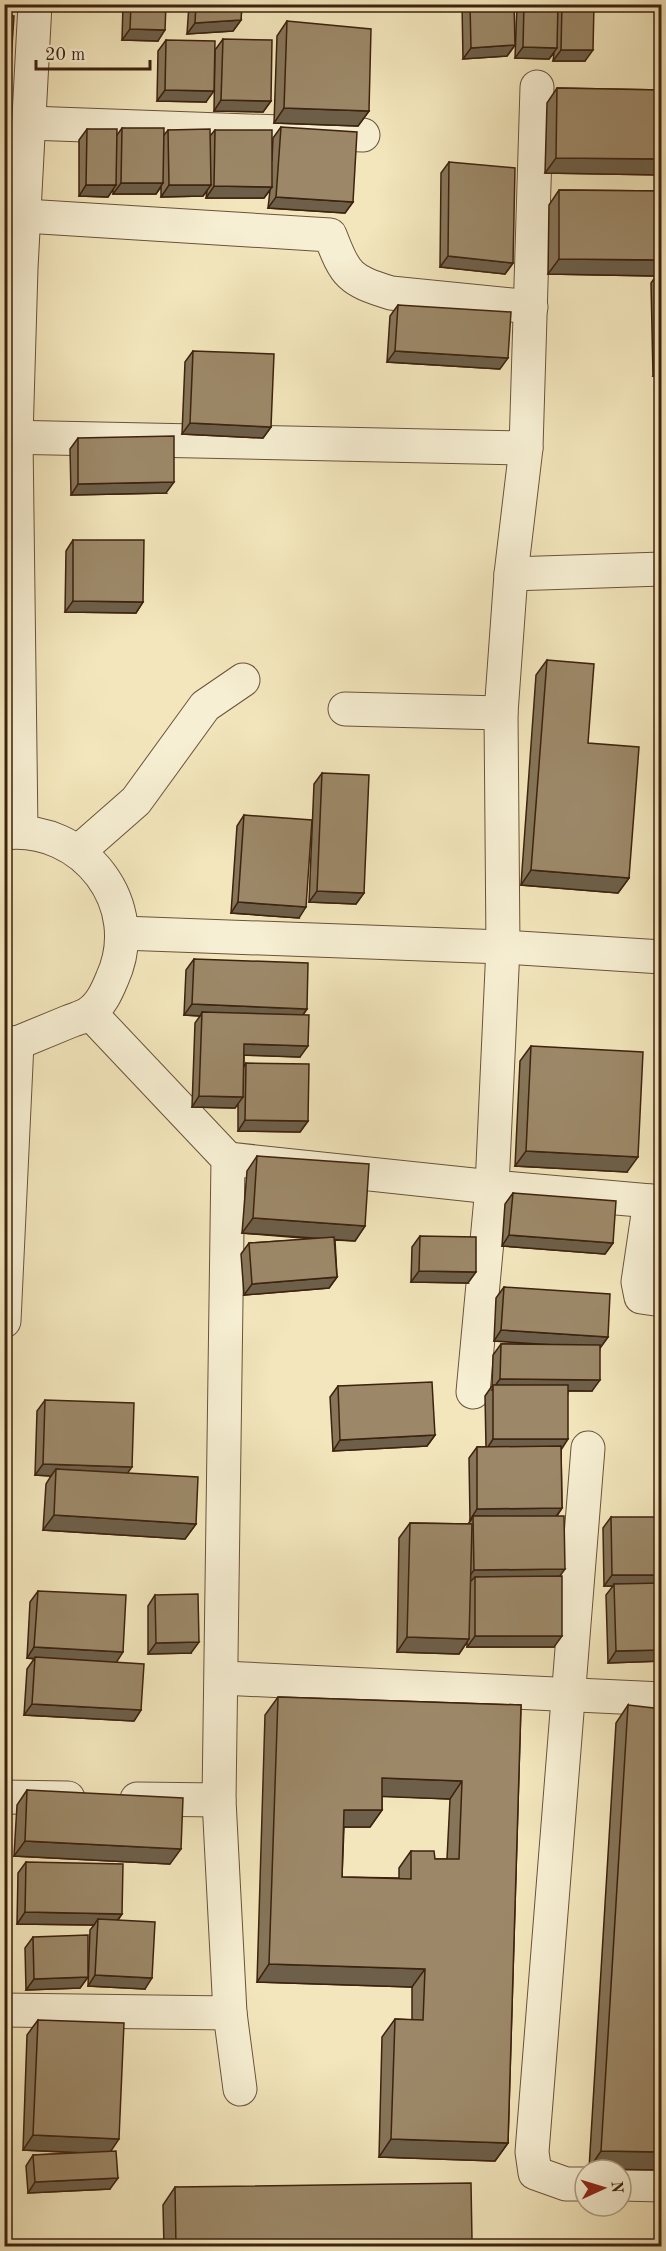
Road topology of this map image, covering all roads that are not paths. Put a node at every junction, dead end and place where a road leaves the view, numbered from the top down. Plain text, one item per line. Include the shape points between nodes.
1 (35, 4) edge
2 (537, 87) dead end
3 (29, 123) junction
4 (363, 135) edge
5 (24, 216) junction
6 (13, 268) edge
7 (531, 307) junction
8 (10, 437) edge
9 (526, 448) junction
10 (662, 569) edge
11 (511, 574) junction
12 (243, 680) dead end
13 (345, 709) dead end
14 (501, 714) junction
15 (13, 832) edge
16 (79, 851) junction
17 (122, 933) junction
18 (503, 947) junction
19 (662, 957) edge
20 (90, 1013) junction
21 (11, 1043) edge
22 (228, 1159) junction
23 (492, 1188) junction
24 (656, 1202) edge
25 (662, 1300) edge
26 (4, 1321) edge
27 (473, 1392) dead end
28 (588, 1448) dead end
29 (222, 1678) junction
30 (569, 1696) junction
31 (662, 1700) edge
32 (4, 1797) edge
33 (219, 1800) junction
34 (4, 2010) edge
35 (230, 2013) junction
36 (240, 2090) dead end
37 (573, 2184) edge
38 (633, 2184) edge
39 (662, 2184) edge

1 - 3 street
2 - 7 street
3 - 4 street
3 - 5 street
5 - 6 street
5 - 7 street via 330,235 352,278 369,286 391,293
6 - 8 street
7 - 9 street
8 - 9 street
8 - 15 street
9 - 11 street
10 - 11 street
11 - 14 street
12 - 16 street via 205,706 136,801
13 - 14 street
14 - 18 street
15 - 16 street via 51,837
16 - 17 street via 101,874 116,902
17 - 18 street
17 - 20 street via 118,966 104,997
18 - 19 street
18 - 23 street
20 - 21 street
20 - 22 street
21 - 26 street
22 - 23 street
22 - 29 street
23 - 24 street
23 - 27 street
24 - 25 street via 638,1282 641,1297
28 - 30 street
29 - 30 street
29 - 33 street
30 - 31 street
30 - 37 street via 532,2151 535,2173
32 - 33 street
33 - 35 street
34 - 35 street
35 - 36 street
38 - 39 street

